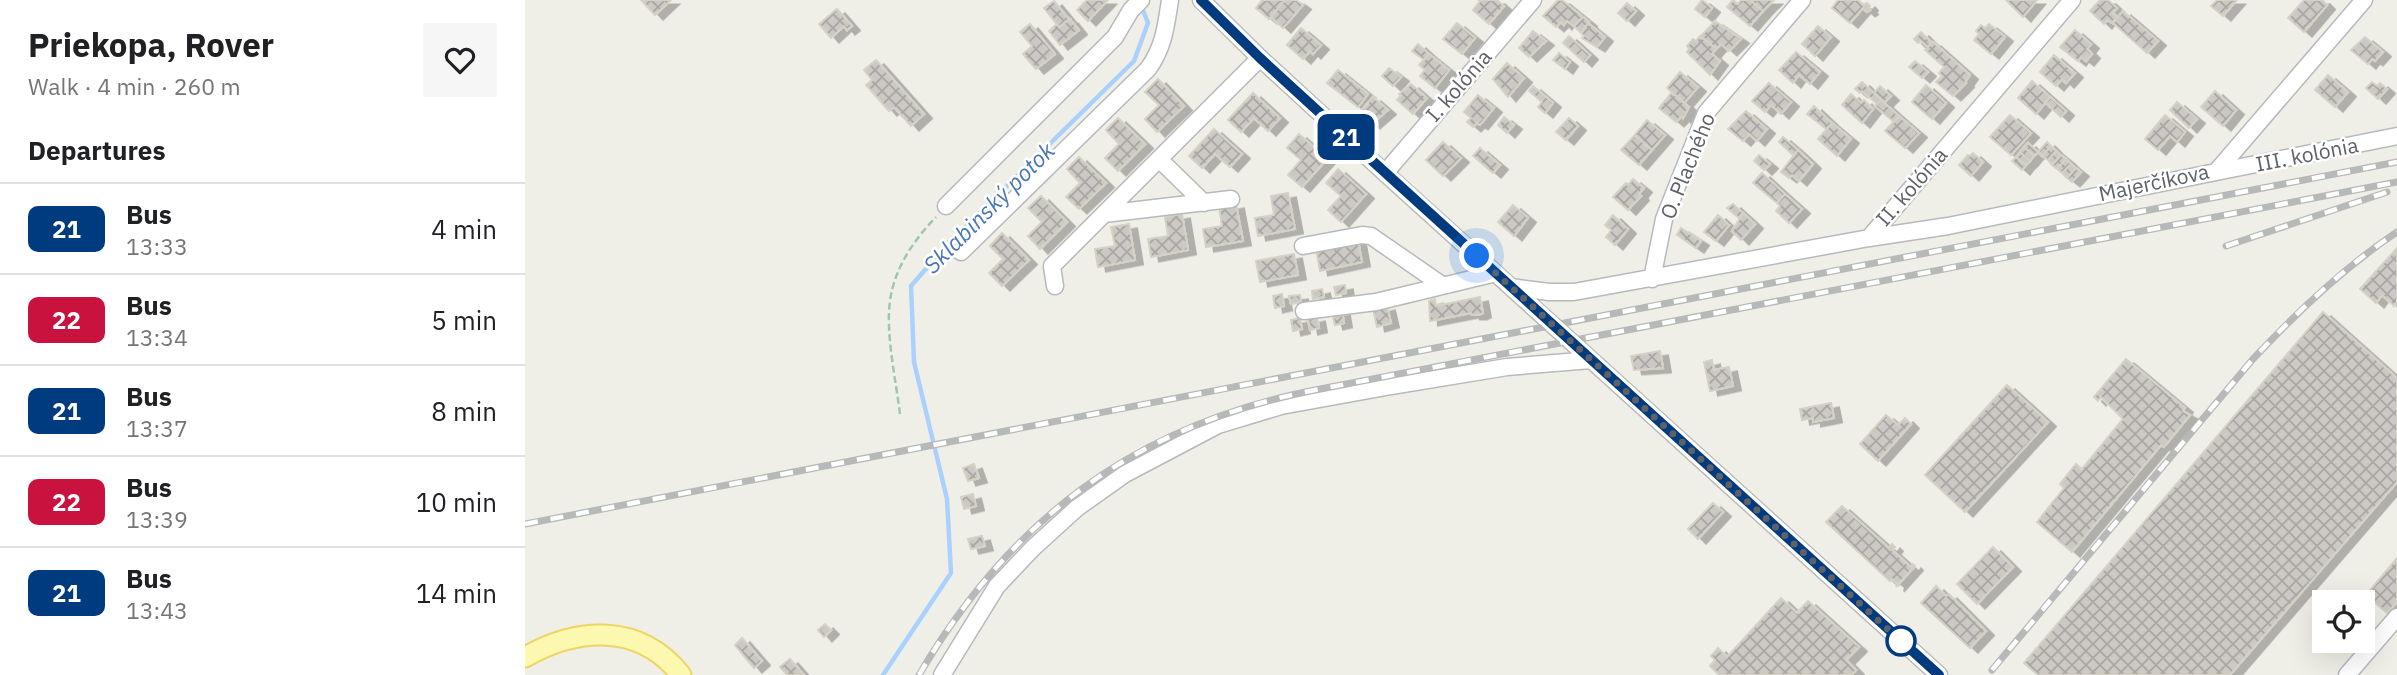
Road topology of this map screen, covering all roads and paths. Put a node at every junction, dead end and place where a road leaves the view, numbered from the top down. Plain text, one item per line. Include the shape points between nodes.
1 (1170, 0) edge
2 (1201, 0) edge
3 (1533, 0) edge
4 (1802, 0) edge
5 (2072, 0) edge
6 (2364, 0) edge
7 (1136, 5) edge
8 (1260, 58) junction
9 (2397, 136) edge
10 (1159, 159) junction
11 (2216, 172) junction
12 (1385, 173) junction
13 (1231, 199) dead end
14 (1204, 203) junction
15 (946, 206) joint
16 (1104, 214) junction
17 (1869, 237) junction
18 (1303, 246) dead end
19 (961, 252) dead end
20 (1496, 273) junction
21 (1652, 279) junction
22 (1442, 285) junction
23 (1055, 286) dead end
24 (1511, 287) junction
25 (1304, 311) dead end
26 (1591, 360) junction
27 (900, 414) dead end
28 (2397, 617) edge
29 (525, 657) edge
30 (681, 675) edge
31 (942, 675) edge
32 (1939, 675) edge
33 (2347, 675) edge

1 - 19 street via 1165,35 1148,69
2 - 8 street
3 - 12 street, I. kolónia
4 - 21 street, O. Plachého via 1706,113 1664,219
5 - 17 street, II. kolónia
6 - 11 street, Majerčíkova
7 - 15 street via 1115,37
8 - 10 street
8 - 12 street
9 - 11 street, III. kolónia
10 - 14 street
10 - 16 street
11 - 17 street, Majerčíkova via 1948,226
12 - 20 street
13 - 14 street
14 - 16 street
15 - 27 path via 907,252 891,295 890,332
16 - 23 street via 1052,266
17 - 21 street, II. kolónia
18 - 22 street via 1370,236
20 - 22 street
20 - 24 street
21 - 24 street, II. kolónia via 1574,292
22 - 25 street via 1376,302
24 - 26 street
26 - 31 street via 1507,367 1386,387 1281,406 1218,425 1125,474 1077,508 997,586
26 - 32 street
28 - 33 street
29 - 30 main road via 567,638 612,635 661,655

